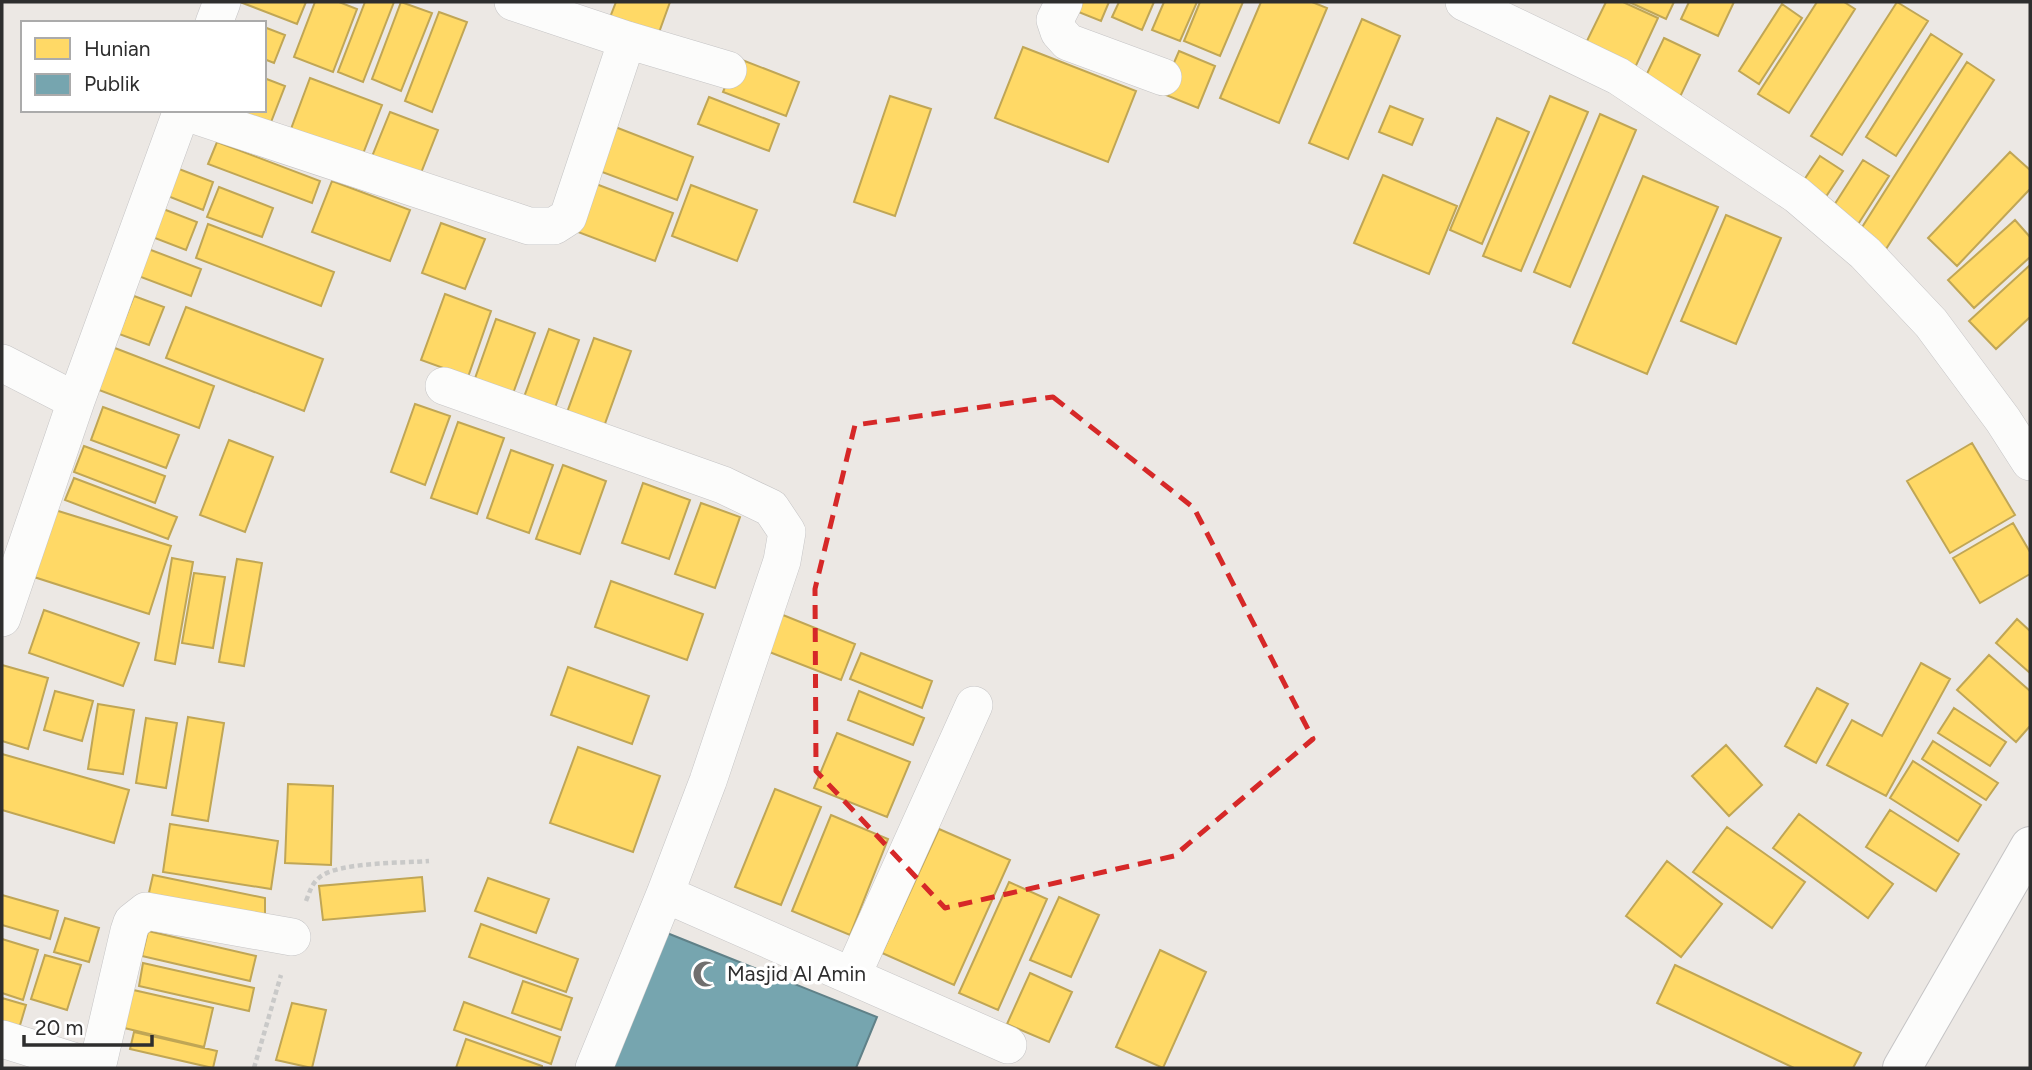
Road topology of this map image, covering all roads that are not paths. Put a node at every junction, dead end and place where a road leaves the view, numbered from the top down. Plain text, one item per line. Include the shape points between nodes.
1 (222, 2) edge
2 (513, 2) edge
3 (1064, 2) edge
4 (1464, 2) edge
5 (215, 21) edge
6 (627, 40) junction
7 (728, 69) dead end
8 (1163, 77) dead end
9 (181, 112) edge
10 (188, 112) edge
11 (2, 363) edge
12 (444, 386) dead end
13 (76, 401) junction
14 (2030, 462) edge
15 (15, 535) edge
16 (2, 618) edge
17 (974, 705) dead end
18 (2030, 846) edge
19 (665, 894) junction
20 (292, 937) dead end
21 (852, 976) junction
22 (2, 1039) edge
23 (1008, 1045) dead end
24 (96, 1068) edge
25 (594, 1068) edge
26 (1902, 1068) edge

1 - 5 street
2 - 6 street
3 - 8 street via 1055,20 1068,42
4 - 14 street via 1618,76 1797,195 1865,253 1931,323
6 - 7 street
6 - 10 street via 568,217 554,226 529,226
9 - 13 street
11 - 13 street
12 - 19 street via 723,485 771,508 787,531 782,561
13 - 15 street
15 - 16 street
17 - 21 street
18 - 26 street
19 - 21 street
19 - 25 street
20 - 24 street via 146,911 132,922 129,931
21 - 23 street
22 - 24 street

